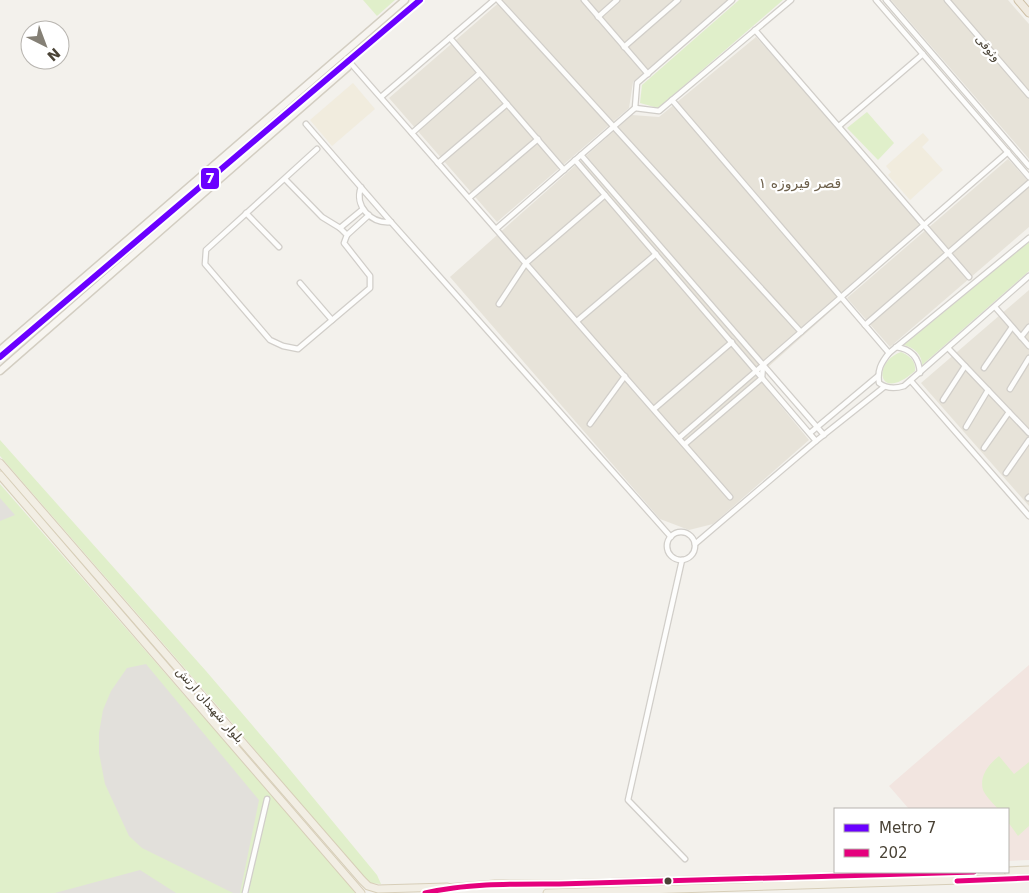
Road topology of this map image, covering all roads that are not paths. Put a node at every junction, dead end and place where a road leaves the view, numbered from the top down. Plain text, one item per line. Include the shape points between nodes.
1 (405, 0) edge
2 (494, 0) edge
3 (498, 0) edge
4 (584, 0) edge
5 (617, 0) edge
6 (678, 0) edge
7 (732, 0) edge
8 (790, 0) edge
9 (876, 0) edge
10 (886, 0) edge
11 (947, 0) edge
12 (1018, 0) edge
13 (1029, 13) edge
14 (598, 16) junction
15 (755, 30) junction
16 (450, 38) junction
17 (624, 47) junction
18 (923, 54) junction
19 (345, 56) junction
20 (480, 73) junction
21 (648, 74) junction
22 (1029, 95) edge
23 (381, 98) junction
24 (672, 100) junction
25 (507, 104) junction
26 (635, 108) junction
27 (306, 124) dead end
28 (838, 126) junction
29 (614, 127) junction
30 (412, 133) junction
31 (538, 139) junction
32 (317, 149) dead end
33 (1008, 152) junction
34 (582, 155) junction
35 (575, 160) junction
36 (438, 163) junction
37 (1029, 166) edge
38 (564, 170) junction
39 (1029, 177) edge
40 (285, 179) junction
41 (1029, 184) edge
42 (361, 187) junction
43 (605, 195) junction
44 (469, 198) junction
45 (363, 209) junction
46 (246, 214) junction
47 (369, 216) junction
48 (391, 222) junction
49 (924, 225) junction
50 (340, 228) junction
51 (496, 229) junction
52 (347, 235) junction
53 (1029, 238) edge
54 (279, 247) dead end
55 (949, 253) junction
56 (656, 254) junction
57 (526, 263) junction
58 (1029, 276) edge
59 (969, 277) dead end
60 (300, 283) dead end
61 (841, 297) junction
62 (499, 304) dead end
63 (995, 307) junction
64 (332, 320) junction
65 (577, 321) junction
66 (865, 325) junction
67 (1012, 327) junction
68 (1029, 327) edge
69 (800, 332) junction
70 (1021, 337) junction
71 (732, 342) junction
72 (1029, 346) edge
73 (896, 347) junction
74 (948, 348) junction
75 (0, 350) edge
76 (889, 353) junction
77 (1029, 358) edge
78 (763, 365) junction
79 (965, 366) junction
80 (984, 368) dead end
81 (0, 371) edge
82 (756, 371) junction
83 (920, 373) junction
84 (625, 376) junction
85 (878, 376) junction
86 (762, 378) junction
87 (911, 381) junction
88 (884, 387) junction
89 (1010, 389) dead end
90 (988, 390) junction
91 (943, 400) dead end
92 (654, 409) junction
93 (1009, 412) junction
94 (590, 424) dead end
95 (818, 427) junction
96 (966, 427) dead end
97 (810, 433) junction
98 (1029, 433) edge
99 (824, 435) junction
100 (679, 438) junction
101 (1029, 440) edge
102 (816, 441) junction
103 (685, 444) junction
104 (984, 448) dead end
105 (0, 463) edge
106 (1006, 473) dead end
107 (0, 475) edge
108 (730, 497) dead end
109 (1029, 516) edge
110 (671, 537) junction
111 (695, 544) junction
112 (682, 560) junction
113 (266, 800) dead end
114 (685, 859) dead end
115 (1029, 870) edge
116 (1009, 871) edge
117 (939, 873) edge
118 (1029, 878) edge
119 (447, 887) junction
120 (245, 893) edge
121 (361, 893) edge
122 (425, 893) edge
123 (547, 893) edge

1 - 19 main road
2 - 16 street
3 - 29 street
4 - 14 street
5 - 14 street
6 - 17 street
7 - 21 street
8 - 15 street
9 - 18 street
10 - 37 street
11 - 22 street, وثوقی
12 - 13 highway
14 - 17 street
15 - 24 street
15 - 28 street
16 - 20 street
16 - 23 street
17 - 21 street
18 - 28 street
18 - 33 street
19 - 23 street
19 - 75 main road
19 - 81 main road via 348,67
20 - 25 street
20 - 30 street
21 - 26 street via 637,84
23 - 30 street
24 - 26 street via 659,111
24 - 61 street
25 - 31 street
25 - 36 street
26 - 29 street
27 - 42 street
28 - 49 street
29 - 34 street
29 - 69 street
30 - 36 street
31 - 38 street
31 - 44 street
32 - 40 street
33 - 39 street
33 - 49 street
34 - 35 street
34 - 78 street
35 - 38 street
35 - 43 street
36 - 44 street
38 - 51 street
40 - 46 street
40 - 50 street via 322,217
41 - 55 street
42 - 45 street via 358,195
42 - 48 street
43 - 56 street
43 - 57 street
44 - 51 street
45 - 47 street
45 - 50 street
46 - 54 street
46 - 64 street via 206,250 205,264 270,340 283,346 298,349
47 - 48 street via 384,223
47 - 52 street
48 - 110 street
49 - 55 street
49 - 61 street
50 - 52 street
51 - 57 street
52 - 64 street via 344,243 370,276 370,288
53 - 73 street
55 - 59 street
55 - 66 street
56 - 65 street
56 - 71 street
57 - 62 street
57 - 65 street
58 - 63 street
60 - 64 street
61 - 66 street
61 - 69 street
63 - 67 street
63 - 74 street
65 - 84 street
66 - 76 street
67 - 70 street
67 - 80 street
68 - 70 street
69 - 78 street
70 - 72 street
71 - 82 street
71 - 92 street
73 - 76 street
73 - 83 street via 915,356
74 - 79 street
74 - 83 street
76 - 85 street via 882,361
77 - 89 street
78 - 82 street
78 - 86 street
78 - 95 street
79 - 90 street
79 - 91 street
82 - 86 street
82 - 100 street
83 - 87 street
84 - 92 street
84 - 94 street
85 - 88 street
85 - 95 street
86 - 97 street
86 - 103 street
87 - 88 street via 898,388
87 - 109 street
88 - 99 street
90 - 93 street
90 - 96 street
92 - 100 street
93 - 98 street
93 - 104 street
95 - 97 street
95 - 99 street
97 - 102 street
99 - 102 street
100 - 103 street
101 - 106 street
102 - 111 street
103 - 108 street
105 - 119 main road, بلوار شهیدان ارتش via 368,886 378,889
107 - 121 main road, بلوار شهیدان ارتش
110 - 111 street via 678,533 687,534
110 - 112 street via 668,550 673,557
111 - 112 street via 690,556
112 - 114 street via 628,800
113 - 120 street
115 - 116 main road
117 - 119 main road
118 - 123 main road
119 - 122 main road

